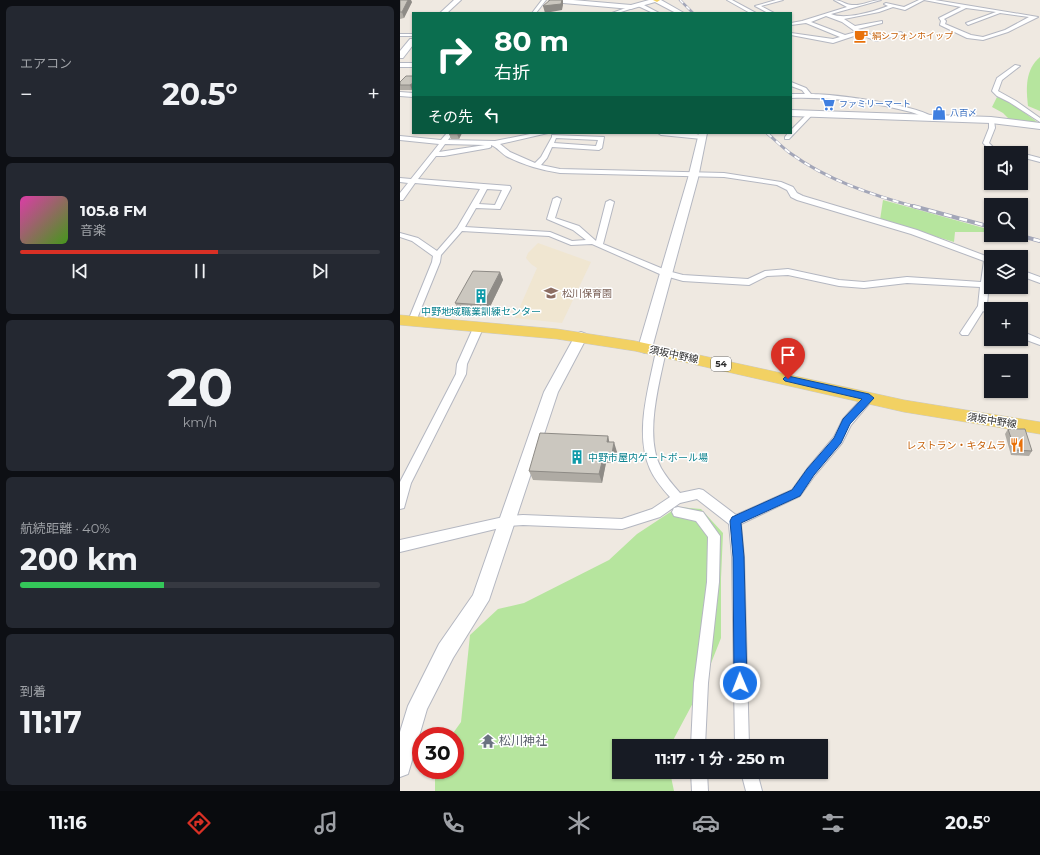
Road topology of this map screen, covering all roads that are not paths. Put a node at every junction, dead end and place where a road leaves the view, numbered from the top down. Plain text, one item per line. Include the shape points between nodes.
1 (458, 0) edge
2 (544, 0) edge
3 (552, 0) edge
4 (656, 0) edge
5 (729, 0) edge
6 (781, 0) edge
7 (836, 0) edge
8 (865, 0) edge
9 (922, 0) edge
10 (926, 0) edge
11 (876, 1) edge
12 (640, 5) junction
13 (892, 6) junction
14 (966, 6) junction
15 (631, 7) junction
16 (852, 7) junction
17 (1000, 11) junction
18 (444, 12) edge
19 (535, 12) edge
20 (617, 12) edge
21 (655, 12) edge
22 (679, 12) edge
23 (752, 12) edge
24 (770, 12) edge
25 (826, 14) junction
26 (1037, 17) edge
27 (837, 18) junction
28 (805, 21) junction
29 (880, 22) dead end
30 (792, 23) edge
31 (968, 24) dead end
32 (854, 28) junction
33 (860, 32) junction
34 (901, 33) dead end
35 (792, 34) edge
36 (400, 35) edge
37 (412, 35) edge
38 (845, 37) junction
39 (412, 42) edge
40 (400, 56) edge
41 (412, 64) edge
42 (400, 65) edge
43 (1017, 66) dead end
44 (792, 84) edge
45 (400, 94) edge
46 (412, 95) edge
47 (792, 96) edge
48 (810, 96) junction
49 (792, 113) edge
50 (810, 114) junction
51 (931, 118) junction
52 (991, 120) junction
53 (1040, 120) edge
54 (1040, 126) edge
55 (792, 133) edge
56 (449, 134) edge
57 (540, 134) edge
58 (682, 134) edge
59 (791, 134) edge
60 (555, 135) edge
61 (703, 135) edge
62 (400, 138) edge
63 (787, 138) dead end
64 (443, 142) junction
65 (495, 144) junction
66 (551, 145) junction
67 (990, 146) edge
68 (434, 154) junction
69 (1028, 157) edge
70 (1040, 160) edge
71 (536, 166) junction
72 (694, 175) junction
73 (400, 180) edge
74 (412, 182) junction
75 (485, 187) junction
76 (400, 198) edge
77 (558, 199) dead end
78 (610, 202) dead end
79 (474, 206) junction
80 (460, 229) junction
81 (400, 235) edge
82 (596, 243) junction
83 (437, 254) junction
84 (984, 259) edge
85 (665, 273) junction
86 (1028, 276) edge
87 (1040, 280) edge
88 (984, 285) edge
89 (984, 292) edge
90 (982, 306) joint
91 (406, 321) edge
92 (479, 326) junction
93 (965, 333) dead end
94 (581, 337) junction
95 (1028, 338) edge
96 (1040, 342) edge
97 (645, 348) junction
98 (661, 351) junction
99 (869, 398) junction
100 (1040, 428) edge
101 (677, 498) junction
102 (400, 504) edge
103 (678, 512) dead end
104 (508, 521) junction
105 (735, 521) junction
106 (400, 546) edge
107 (698, 739) edge
108 (742, 739) edge
109 (400, 766) edge
110 (699, 779) edge
111 (751, 779) edge
112 (700, 791) edge
113 (754, 791) edge

1 - 18 street
2 - 19 street
3 - 15 street
4 - 12 street
4 - 22 street
5 - 23 street
6 - 24 street via 757,6
7 - 16 street
8 - 11 street
9 - 13 street via 905,9
10 - 14 street
11 - 13 street
11 - 16 street
12 - 15 street
12 - 21 street
13 - 27 street
14 - 17 street
14 - 26 street via 941,19 944,21 942,25 979,39 1004,32
15 - 20 street
16 - 25 street
17 - 26 street
17 - 31 street
25 - 27 street
25 - 28 street
27 - 32 street
28 - 30 street
28 - 38 street
29 - 32 street
32 - 33 street
33 - 34 street via 876,39
33 - 38 street
35 - 38 street via 833,41
36 - 37 street
39 - 40 street
41 - 42 street
43 - 53 street via 999,79 995,91
44 - 48 street
45 - 46 street
47 - 48 street
48 - 51 street via 884,106
49 - 50 street
50 - 51 street
50 - 55 street
51 - 52 street
52 - 54 street
52 - 67 street via 992,128 986,143
56 - 64 street
57 - 65 street
58 - 61 street
59 - 63 street
60 - 66 street
60 - 66 street via 602,138 599,148
61 - 72 street
62 - 64 street
64 - 65 street
64 - 68 street
65 - 68 street via 479,149
65 - 71 street
66 - 71 street
68 - 74 street
69 - 70 street
71 - 72 street via 560,171
72 - 84 street via 724,175 780,183 800,198 914,232
72 - 85 street
73 - 74 street
74 - 75 street
74 - 76 street
75 - 79 street
75 - 79 street via 507,188 497,207
77 - 82 street via 551,219 576,228
78 - 82 street
79 - 80 street
80 - 82 street via 550,234 571,243
80 - 83 street
81 - 83 street via 408,235
82 - 85 street
83 - 91 street via 436,262
85 - 88 street via 683,278 749,282 765,274 788,272 839,283 864,285 907,280
85 - 97 street
86 - 87 street
89 - 90 street
90 - 93 street
91 - 92 main road, 須坂中野線 / 54
92 - 94 main road, 須坂中野線 / 54
92 - 102 street via 462,364 461,374 405,483
94 - 97 main road, 須坂中野線 / 54
94 - 104 street via 551,392
95 - 96 street
97 - 98 main road, 須坂中野線 / 54
98 - 99 main road, 須坂中野線 / 54
98 - 101 street via 648,431 654,467
99 - 100 main road, 須坂中野線 / 54
99 - 105 street via 846,422 838,440 810,472 796,493
101 - 104 street via 656,513 622,524
101 - 105 street via 699,494
103 - 107 street via 699,516 714,536 713,582 701,683
104 - 106 street
104 - 109 street via 480,600 446,651 418,706
105 - 108 street
110 - 112 street
111 - 113 street

